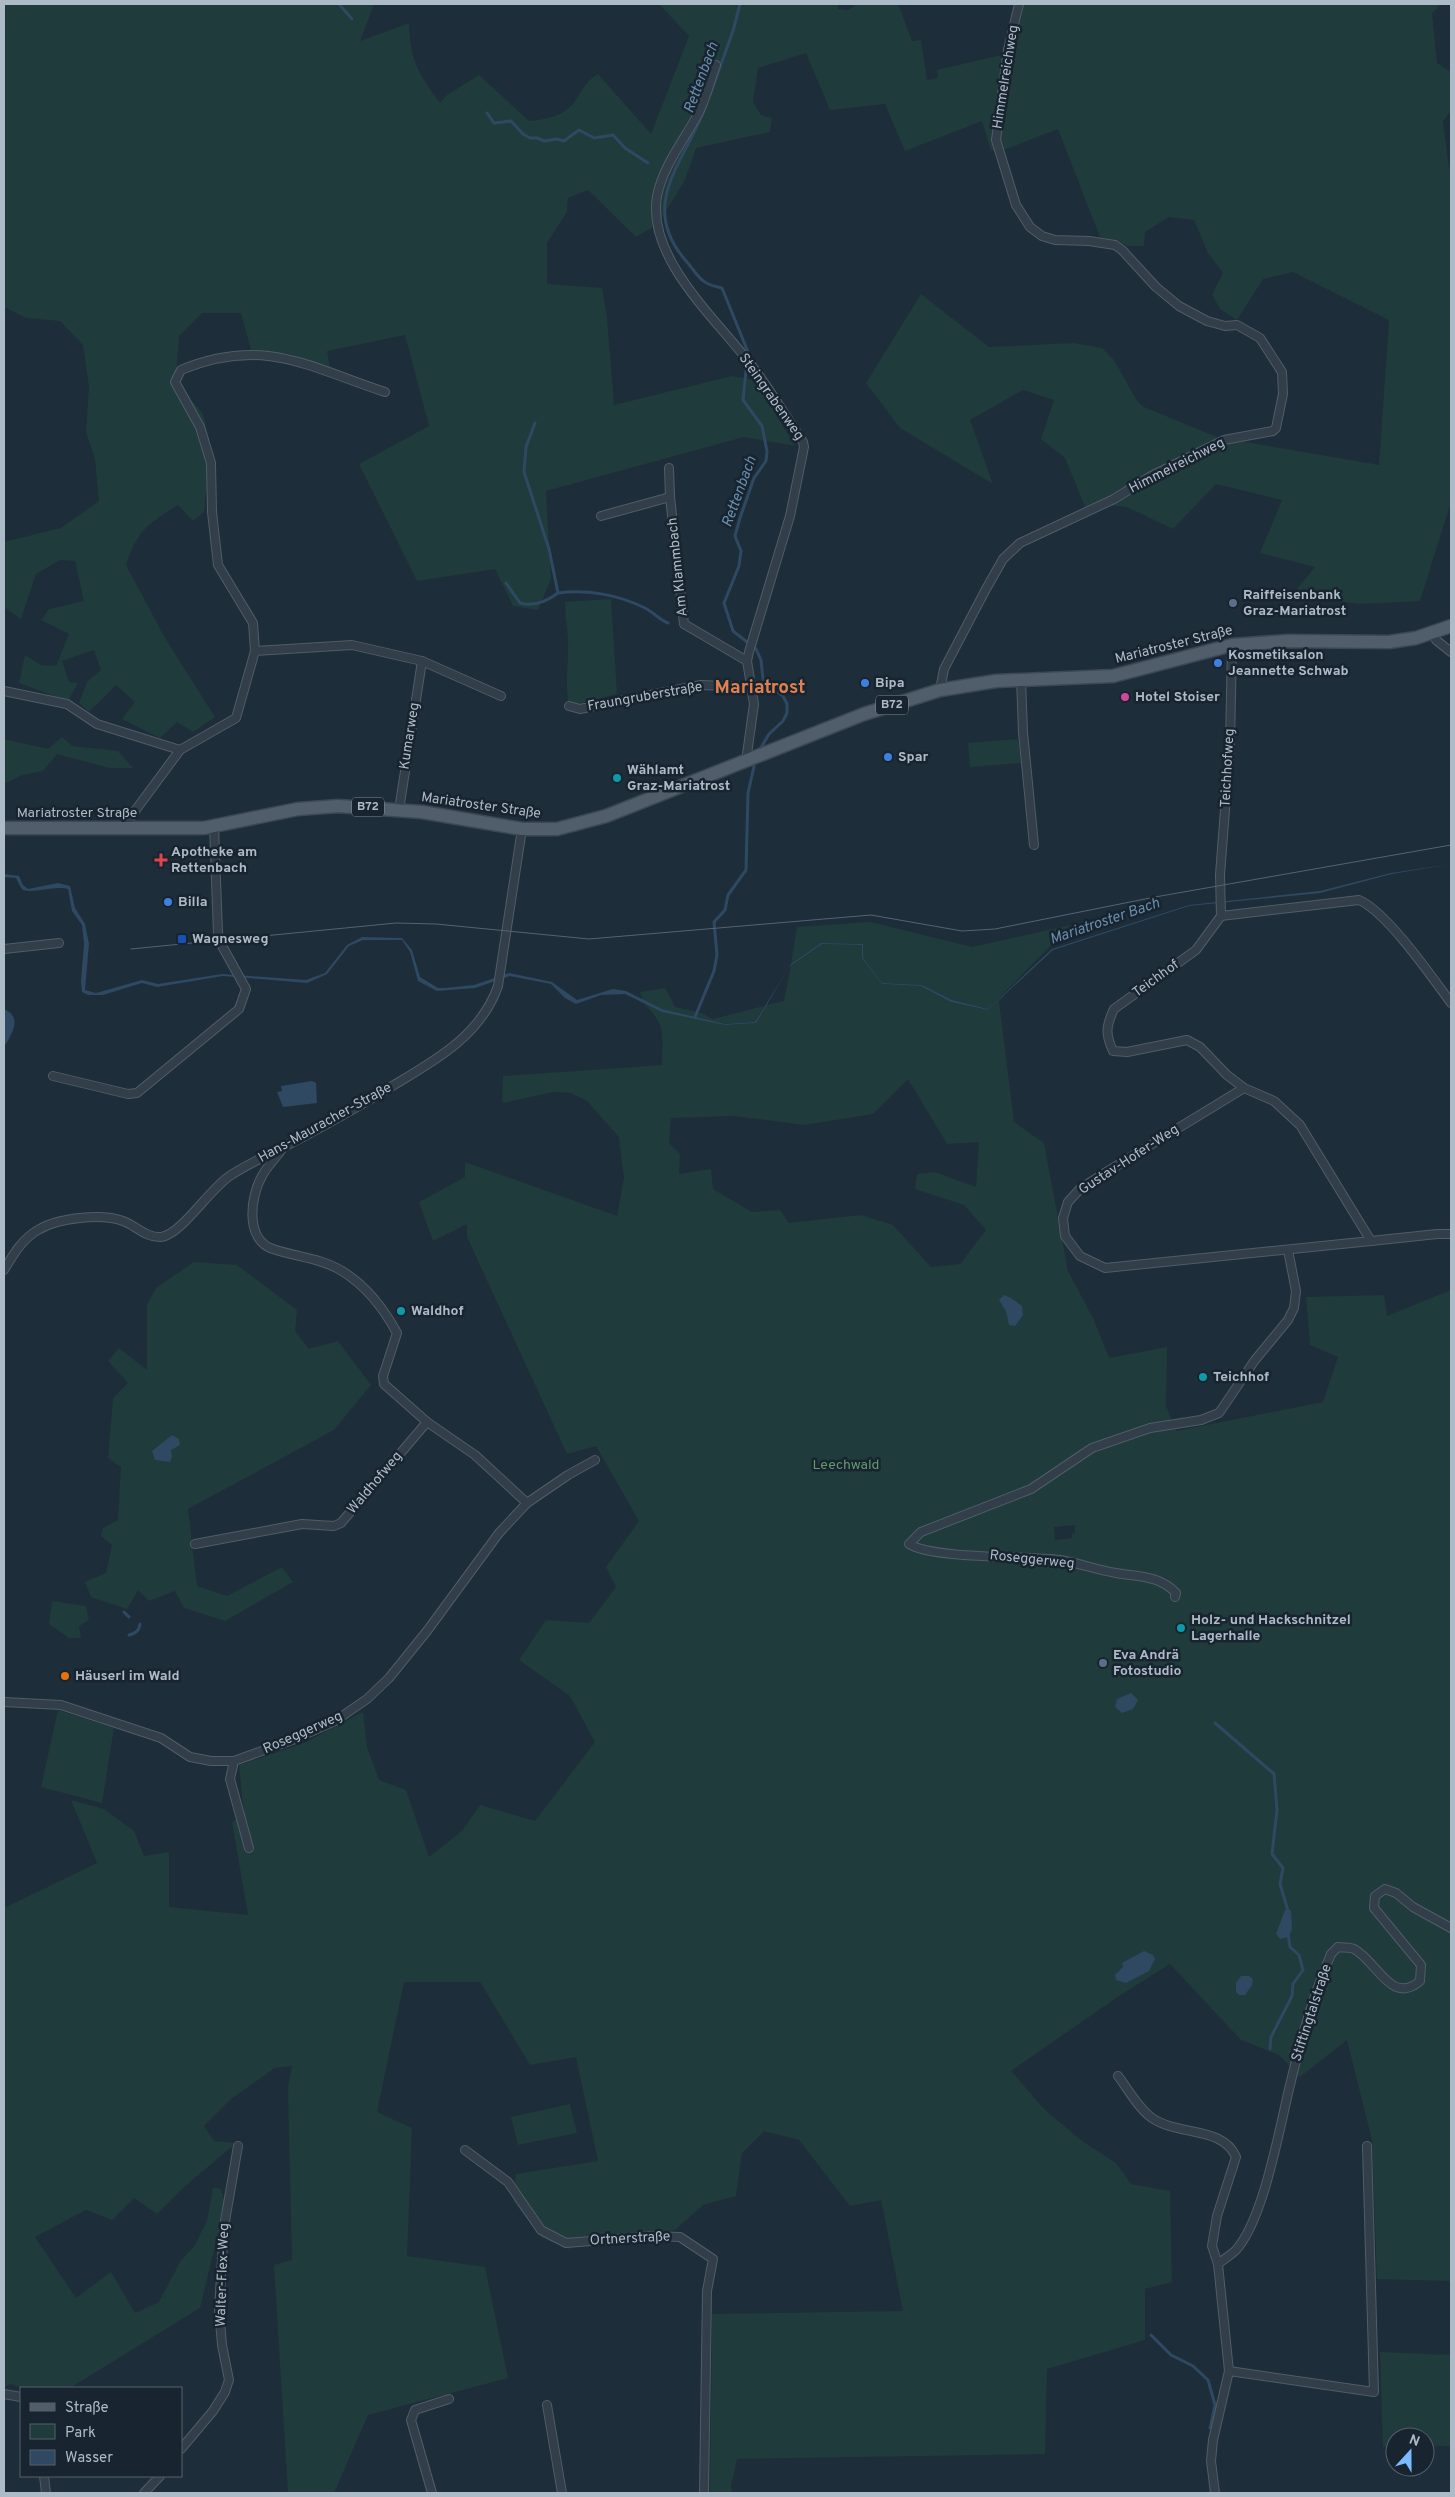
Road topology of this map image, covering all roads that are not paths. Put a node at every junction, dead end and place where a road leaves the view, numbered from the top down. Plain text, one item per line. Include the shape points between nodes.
1 (1019, 4) edge
2 (716, 65) dead end
3 (385, 392) dead end
4 (669, 468) dead end
5 (670, 497) junction
6 (601, 516) dead end
7 (1451, 626) edge
8 (1432, 633) junction
9 (1232, 645) junction
10 (255, 651) junction
11 (1451, 652) edge
12 (422, 661) junction
13 (748, 661) junction
14 (1021, 679) junction
15 (752, 687) junction
16 (940, 690) junction
17 (4, 691) edge
18 (501, 696) dead end
19 (569, 706) dead end
20 (180, 750) junction
21 (757, 756) junction
22 (399, 810) junction
23 (214, 826) junction
24 (4, 828) edge
25 (128, 829) junction
26 (522, 830) junction
27 (1034, 845) dead end
28 (1221, 912) junction
29 (59, 942) dead end
30 (4, 948) edge
31 (1451, 1003) edge
32 (53, 1076) dead end
33 (1244, 1088) junction
34 (283, 1147) junction
35 (1451, 1234) edge
36 (1371, 1242) junction
37 (1288, 1250) junction
38 (4, 1270) edge
39 (427, 1422) junction
40 (595, 1460) dead end
41 (527, 1503) junction
42 (195, 1544) dead end
43 (1175, 1597) dead end
44 (4, 1702) edge
45 (234, 1760) junction
46 (250, 1848) dead end
47 (1451, 1928) edge
48 (1118, 2076) dead end
49 (238, 2146) dead end
50 (1367, 2146) dead end
51 (465, 2150) dead end
52 (1218, 2264) junction
53 (1229, 2371) junction
54 (4, 2394) edge
55 (20, 2397) edge
56 (449, 2399) dead end
57 (547, 2405) dead end
58 (182, 2448) edge
59 (44, 2477) edge
60 (159, 2477) edge
61 (46, 2493) edge
62 (144, 2493) edge
63 (432, 2493) edge
64 (562, 2493) edge
65 (704, 2493) edge
66 (1215, 2493) edge

1 - 16 street, Himmelreichweg via 1008,50 996,140 1016,205 1030,227 1055,240 1115,245 1184,310 1207,321 1225,326 1237,325 1252,332 1260,338 1282,372 1283,394 1273,431 1224,440 1151,476 1114,500 1020,543 1004,559 986,589 944,669
2 - 13 street, Steingrabenweg via 699,112 664,176 656,213 672,264 746,360 803,442 790,516
3 - 10 street via 314,365 262,355 205,360 181,370 176,382 200,427 211,463 218,565 253,623
4 - 5 street, Am Klammbach
5 - 6 street, Am Klammbach
5 - 13 street, Am Klammbach via 684,624
7 - 8 main road, Mariatroster Straße / B72
8 - 9 main road, Mariatroster Straße / B72 via 1389,642 1288,641
8 - 11 street
9 - 14 main road, Mariatroster Straße / B72 via 1113,676
9 - 28 street, Teichhofweg
10 - 12 street via 352,645
10 - 20 street via 236,718
12 - 18 street
12 - 22 street, Kumarweg
13 - 15 street, Steingrabenweg
14 - 16 main road, Mariatroster Straße / B72
14 - 27 street
15 - 19 street, Fraungruberstraße via 701,685 580,709
15 - 21 street, Steingrabenweg via 753,718 747,754
16 - 21 main road, Mariatroster Straße / B72 via 864,714
17 - 20 street via 66,704 97,724
20 - 25 street via 128,821
21 - 26 main road, Mariatroster Straße / B72 via 585,824 557,830
22 - 23 main road, Mariatroster Straße / B72 via 318,806
22 - 26 main road, Mariatroster Straße / B72
23 - 25 main road, Mariatroster Straße / B72
23 - 32 street via 218,933 245,986 246,994 239,1009 137,1093 128,1094
24 - 25 main road, Mariatroster Straße / B72
26 - 34 street, Hans-Mauracher-Straße via 498,986 482,1017 452,1049 339,1118
28 - 31 street via 1359,900 1371,905
28 - 33 street, Teichhof via 1196,950 1114,1010 1107,1024 1106,1036 1113,1051 1127,1052 1187,1040 1200,1047
29 - 30 street
33 - 36 street, Teichhof via 1274,1100 1300,1125
33 - 37 street, Gustav-Hofer-Weg via 1080,1190 1068,1202 1063,1218 1066,1236 1080,1256 1104,1268
34 - 38 street, Hans-Mauracher-Straße via 230,1176 212,1190 176,1231 160,1237 146,1234 122,1221 98,1216 76,1218 38,1229 21,1243
34 - 39 street via 261,1176 254,1198 252,1221 257,1238 271,1249 341,1270 363,1286 390,1319 396,1333 383,1376 384,1384
35 - 36 street
36 - 37 street
37 - 43 street, Roseggerweg via 1296,1292 1294,1308 1219,1413 1201,1420 1150,1428 1092,1448 1030,1489 921,1532 909,1544 938,1552 1062,1560 1115,1573 1140,1575 1170,1586 1176,1593
39 - 41 street via 475,1455
39 - 42 street, Waldhofweg via 340,1523 334,1526 302,1524
40 - 41 street, Roseggerweg
41 - 45 street, Roseggerweg via 498,1533 398,1667 367,1699 335,1721 303,1736
44 - 45 street, Roseggerweg via 60,1705 161,1738 190,1757 211,1761
45 - 46 street via 230,1779
47 - 52 street, Stiftingtalstraße via 1385,1889 1375,1896 1374,1908 1421,1965 1420,1981 1412,1988 1400,1988 1392,1985 1354,1949 1338,1947 1331,1954 1293,2070 1263,2193 1246,2234 1236,2249
48 - 52 street via 1151,2117 1169,2128 1224,2140 1232,2148 1236,2157 1217,2216 1212,2246
49 - 58 street, Walter-Flex-Weg via 224,2228 219,2309 229,2380 226,2392 213,2411
50 - 53 street via 1374,2392
51 - 65 street, Ortnerstraße via 508,2182 541,2230 553,2237 566,2242 680,2237 712,2259 707,2291
52 - 53 street
53 - 66 street via 1213,2440 1211,2461
54 - 55 street
56 - 63 street via 415,2410 411,2420
57 - 64 street
59 - 61 street
60 - 62 street

